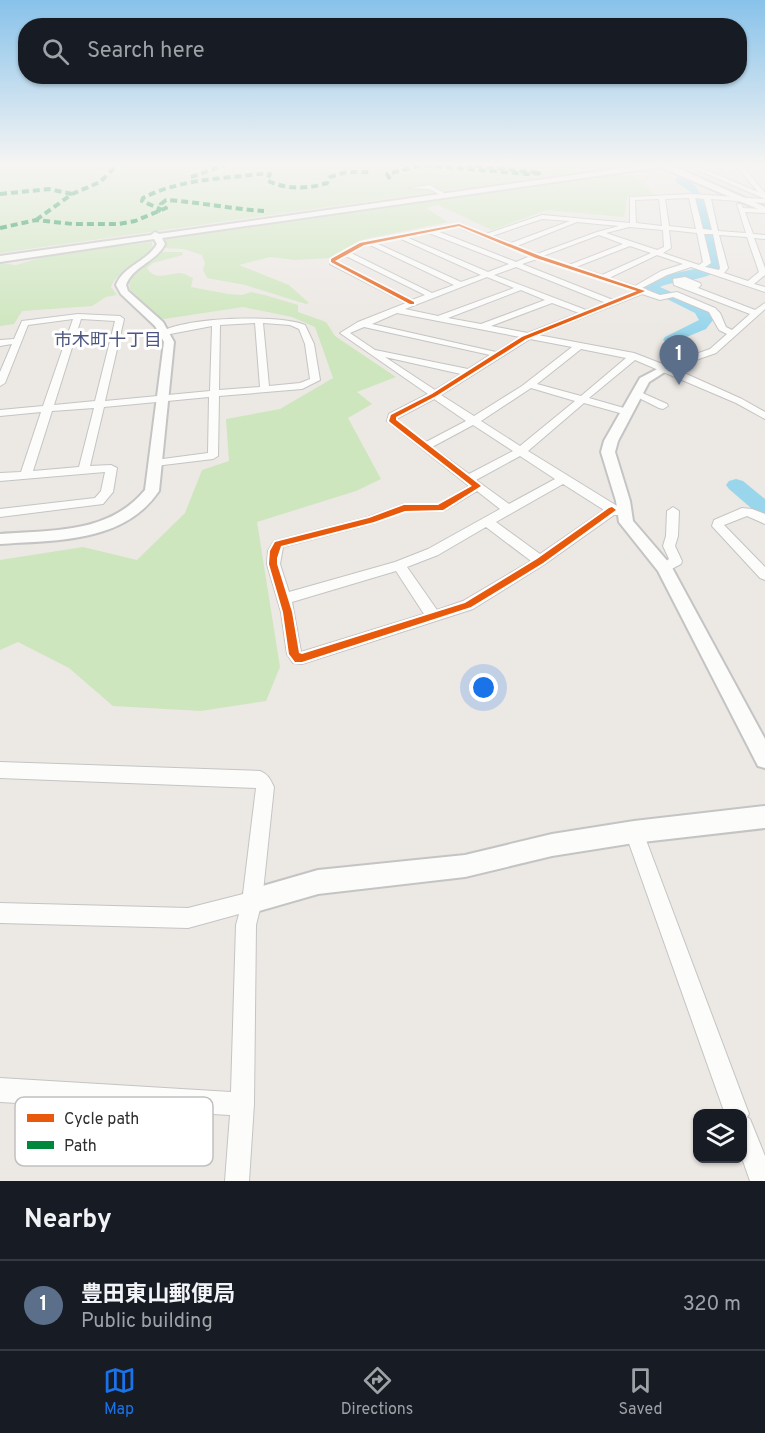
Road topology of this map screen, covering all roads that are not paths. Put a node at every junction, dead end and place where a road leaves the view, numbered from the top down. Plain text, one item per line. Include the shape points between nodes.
1 (264, 219) edge
2 (269, 219) edge
3 (537, 219) edge
4 (562, 219) edge
5 (630, 219) edge
6 (665, 219) edge
7 (702, 219) edge
8 (708, 219) edge
9 (745, 219) edge
10 (579, 220) junction
11 (630, 226) junction
12 (666, 229) junction
13 (429, 230) junction
14 (708, 232) junction
15 (599, 233) junction
16 (156, 235) junction
17 (399, 236) junction
18 (486, 236) junction
19 (750, 236) junction
20 (765, 237) edge
21 (369, 242) junction
22 (628, 244) junction
23 (510, 246) junction
24 (346, 253) junction
25 (657, 253) junction
26 (0, 257) edge
27 (538, 257) junction
28 (513, 265) junction
29 (690, 265) junction
30 (569, 267) junction
31 (699, 268) junction
32 (712, 273) junction
33 (488, 275) junction
34 (602, 278) junction
35 (461, 285) junction
36 (748, 285) junction
37 (520, 288) junction
38 (691, 289) dead end
39 (639, 290) junction
40 (765, 290) edge
41 (432, 296) junction
42 (552, 300) junction
43 (412, 303) junction
44 (614, 303) junction
45 (765, 305) edge
46 (396, 310) junction
47 (588, 314) junction
48 (756, 314) junction
49 (78, 316) junction
50 (440, 318) junction
51 (259, 321) junction
52 (216, 323) junction
53 (361, 324) junction
54 (482, 327) junction
55 (165, 332) junction
56 (732, 334) junction
57 (533, 335) junction
58 (18, 341) junction
59 (0, 343) edge
60 (580, 345) junction
61 (370, 351) junction
62 (500, 355) junction
63 (634, 356) junction
64 (665, 368) junction
65 (471, 373) junction
66 (0, 383) edge
67 (530, 385) junction
68 (265, 390) junction
69 (215, 394) junction
70 (639, 394) junction
71 (434, 395) junction
72 (164, 398) junction
73 (583, 400) junction
74 (100, 404) junction
75 (663, 406) dead end
76 (47, 409) junction
77 (627, 412) junction
78 (0, 413) edge
79 (765, 416) edge
80 (475, 422) junction
81 (425, 446) junction
82 (520, 452) junction
83 (155, 463) junction
84 (84, 469) junction
85 (26, 474) junction
86 (0, 477) edge
87 (563, 479) junction
88 (473, 483) junction
89 (508, 509) junction
90 (673, 511) dead end
91 (618, 512) junction
92 (0, 513) edge
93 (765, 520) edge
94 (487, 522) junction
95 (0, 539) edge
96 (540, 561) junction
97 (399, 565) junction
98 (664, 568) junction
99 (765, 575) edge
100 (284, 599) junction
101 (434, 617) junction
102 (765, 759) edge
103 (0, 770) edge
104 (765, 817) edge
105 (634, 832) junction
106 (252, 901) junction
107 (0, 913) edge
108 (0, 1090) edge
109 (121, 1097) edge
110 (213, 1102) edge
111 (242, 1104) junction
112 (736, 1109) edge
113 (747, 1140) edge
114 (237, 1181) edge
115 (762, 1181) edge

1 - 16 street
2 - 16 street
3 - 18 street
4 - 10 street
5 - 11 street
6 - 12 street
7 - 14 street
8 - 14 street
9 - 19 street
10 - 11 street
10 - 23 street
11 - 12 street
11 - 15 street
12 - 14 street
12 - 25 street via 668,249
13 - 17 street
13 - 18 street via 459,225
13 - 28 street
14 - 19 street
14 - 31 street via 707,262
14 - 32 street via 724,267 721,272
15 - 22 street
15 - 27 street
16 - 26 street
16 - 55 street via 158,250 127,273 121,285
17 - 21 street
17 - 33 street
18 - 23 street
19 - 20 street
19 - 36 street via 763,273
21 - 24 street
21 - 35 street
22 - 25 street
22 - 30 street
23 - 27 street
24 - 41 street
24 - 43 street via 333,262
25 - 29 street
25 - 34 street
27 - 28 street
27 - 30 street
28 - 33 street
28 - 44 street
29 - 31 street
29 - 39 street via 664,273
30 - 34 street
31 - 32 street
32 - 36 street
33 - 35 street
33 - 37 street
34 - 39 street
35 - 41 street
36 - 40 street
37 - 42 street
37 - 50 street
38 - 48 street
39 - 44 street
39 - 56 street via 716,313 722,328
41 - 43 street
42 - 47 street
42 - 54 street
43 - 46 street
44 - 47 street
45 - 48 street
46 - 50 street
46 - 53 street
47 - 57 street
48 - 56 street
49 - 58 street via 25,322
49 - 74 street via 120,319
49 - 76 street
50 - 54 street
51 - 52 street
51 - 68 street
51 - 68 street via 291,322 305,330 315,380 302,386
52 - 55 street
52 - 69 street
53 - 61 street via 344,334
53 - 62 street
54 - 57 street
55 - 72 street via 170,348
56 - 64 street via 706,355
57 - 60 street
57 - 62 street
58 - 59 street
58 - 66 street
60 - 63 street
60 - 67 street
61 - 65 street
61 - 71 street
62 - 65 street
63 - 64 street
63 - 73 street
64 - 70 street via 645,380
64 - 79 street via 739,400
65 - 71 street
67 - 73 street
67 - 80 street
68 - 69 street
69 - 72 street
69 - 83 street via 213,456
70 - 75 street
70 - 77 street
71 - 80 street
71 - 81 street via 391,419
72 - 74 street
72 - 83 street
73 - 77 street
73 - 82 street
74 - 76 street
74 - 84 street
76 - 78 street
76 - 85 street
77 - 91 street via 608,452
80 - 81 street
80 - 82 street
81 - 88 street
82 - 87 street
82 - 88 street
83 - 95 street via 152,491 144,504 120,520 88,530
84 - 85 street
84 - 92 street via 111,468 107,492 99,501
85 - 86 street
87 - 89 street
87 - 91 street
88 - 89 street
88 - 100 street via 440,508 404,508 278,544 273,572
89 - 94 street
90 - 98 street via 669,546 676,561
91 - 96 street
91 - 98 street
93 - 99 street via 745,510 717,526
94 - 96 street
94 - 97 street
96 - 101 street via 468,605
97 - 100 street
97 - 101 street
98 - 102 street
100 - 101 street via 298,658
103 - 106 street via 260,780 265,787
104 - 105 street
105 - 106 street via 552,845 465,866 318,882
105 - 112 street
106 - 107 street via 188,918
106 - 111 street via 246,925
108 - 109 street
110 - 111 street
111 - 114 street
113 - 115 street

